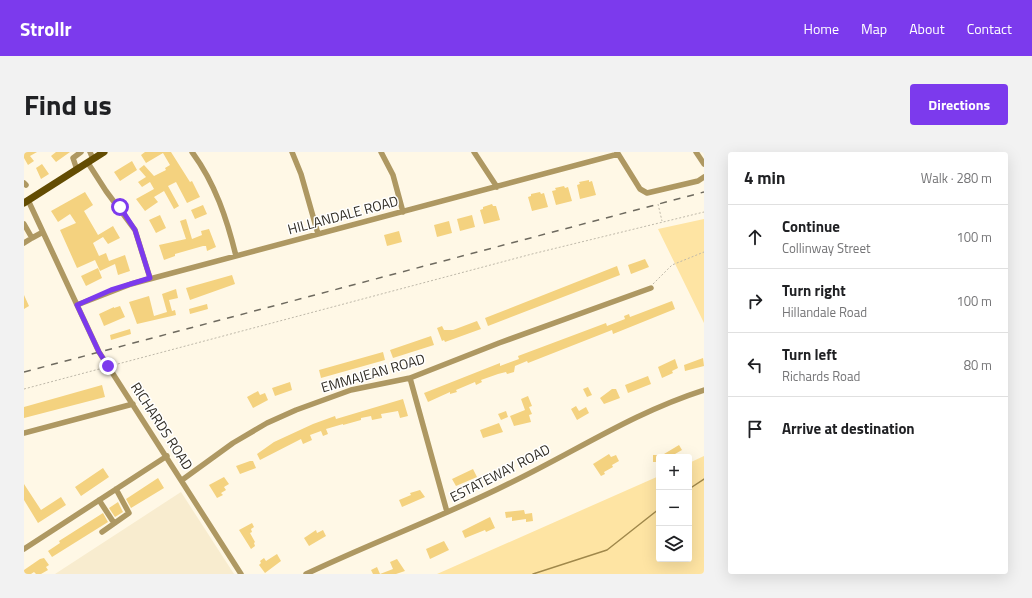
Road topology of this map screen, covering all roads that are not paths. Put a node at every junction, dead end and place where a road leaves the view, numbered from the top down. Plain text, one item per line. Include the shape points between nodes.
1 (80, 152) edge
2 (90, 152) edge
3 (192, 152) edge
4 (292, 152) edge
5 (381, 152) edge
6 (474, 152) edge
7 (696, 152) edge
8 (617, 153) edge
9 (96, 156) edge
10 (704, 164) edge
11 (77, 170) junction
12 (704, 177) edge
13 (497, 187) junction
14 (26, 202) edge
15 (403, 212) junction
16 (24, 224) edge
17 (43, 232) junction
18 (318, 234) junction
19 (32, 238) junction
20 (24, 243) edge
21 (236, 256) junction
22 (150, 278) junction
23 (651, 288) road end
24 (77, 305) junction
25 (410, 378) junction
26 (704, 390) edge
27 (133, 404) junction
28 (24, 433) edge
29 (167, 456) junction
30 (182, 480) junction
31 (116, 490) junction
32 (99, 500) junction
33 (447, 512) junction
34 (114, 523) junction
35 (102, 532) dead end
36 (24, 549) edge
37 (241, 574) edge
38 (306, 574) edge

1 - 11 street via 74,158
2 - 9 street
3 - 21 street via 224,213
4 - 18 street
5 - 15 street via 393,175
6 - 13 street
7 - 10 street
8 - 12 street via 643,191 650,193 698,181
8 - 13 street, HILLANDALE ROAD
9 - 11 main road
9 - 22 street via 106,191 135,230
11 - 14 main road
13 - 15 street, HILLANDALE ROAD
14 - 17 street, RICHARDS ROAD
15 - 18 street, HILLANDALE ROAD
16 - 19 street
17 - 19 street
17 - 24 street, RICHARDS ROAD
18 - 21 street, HILLANDALE ROAD
19 - 20 street
21 - 22 street, HILLANDALE ROAD
22 - 24 street, HILLANDALE ROAD via 111,290
23 - 25 street, EMMAJEAN ROAD via 506,340
24 - 27 street, RICHARDS ROAD via 99,352
25 - 30 street, EMMAJEAN ROAD via 350,390 296,410 233,443
25 - 33 street
26 - 33 street, ESTATEWAY ROAD via 686,395 618,425 511,483
27 - 28 street
27 - 29 street, RICHARDS ROAD
29 - 30 street, RICHARDS ROAD
29 - 31 street
30 - 37 street, RICHARDS ROAD
31 - 32 street
31 - 34 street via 130,512
32 - 34 street
32 - 36 street
33 - 38 street, ESTATEWAY ROAD
34 - 35 street

